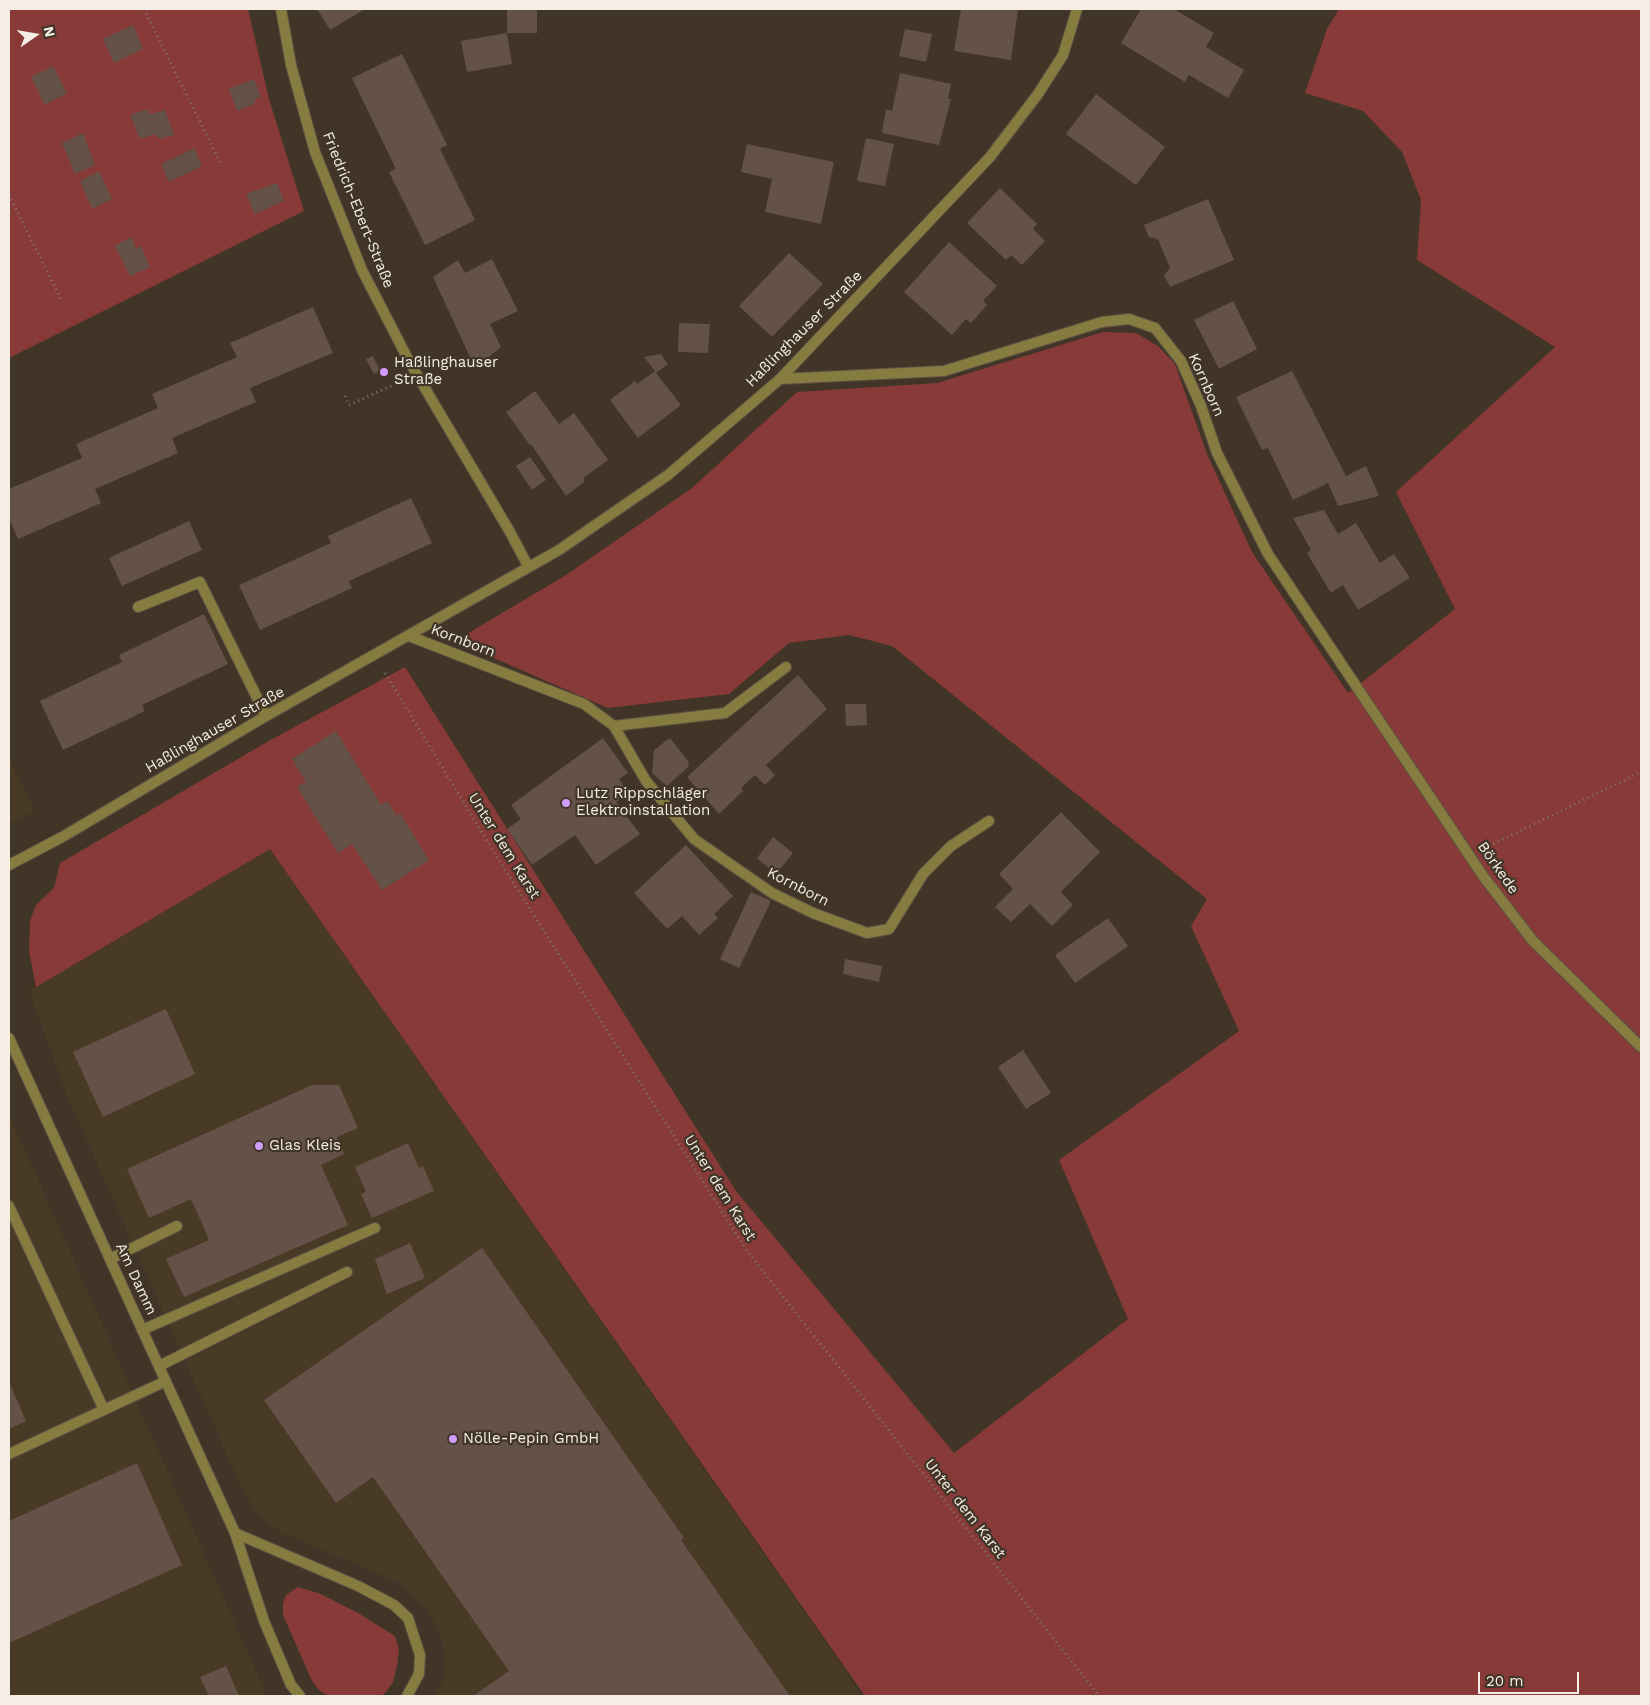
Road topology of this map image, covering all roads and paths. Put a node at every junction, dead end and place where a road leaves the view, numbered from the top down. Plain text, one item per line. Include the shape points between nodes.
1 (144, 9) edge
2 (281, 9) edge
3 (1077, 9) edge
4 (222, 166) dead end
5 (9, 194) edge
6 (61, 299) dead end
7 (780, 379) junction
8 (392, 386) dead end
9 (344, 396) dead end
10 (528, 566) junction
11 (138, 607) dead end
12 (409, 636) junction
13 (374, 656) junction
14 (786, 667) dead end
15 (1356, 686) joint
16 (266, 716) junction
17 (614, 726) junction
18 (1641, 772) edge
19 (989, 821) dead end
20 (1470, 855) junction
21 (9, 865) edge
22 (9, 1038) edge
23 (1641, 1047) edge
24 (9, 1206) edge
25 (177, 1226) dead end
26 (374, 1228) dead end
27 (110, 1259) junction
28 (347, 1272) dead end
29 (142, 1330) junction
30 (159, 1366) junction
31 (166, 1381) junction
32 (104, 1410) junction
33 (9, 1454) edge
34 (235, 1533) junction
35 (300, 1696) edge
36 (407, 1696) edge
37 (1099, 1696) edge

1 - 4 path
2 - 10 street, Friedrich-Ebert-Straße via 291,65 315,152 362,270 417,376
3 - 7 street, Haßlinghauser Straße via 1063,55 990,157
5 - 6 path
7 - 10 street, Haßlinghauser Straße via 668,475 559,550
7 - 15 street, Kornborn via 944,371 1102,322 1129,319 1155,328 1181,361 1217,453 1268,554
8 - 9 path via 349,405
10 - 12 street, Haßlinghauser Straße
11 - 16 street via 200,582
12 - 13 street, Haßlinghauser Straße
12 - 17 street, Kornborn via 584,704
13 - 16 street, Haßlinghauser Straße
13 - 37 path, Unter dem Karst via 495,854 747,1251
14 - 17 street via 725,714
15 - 20 street, Börkede
16 - 21 street, Haßlinghauser Straße
17 - 19 street, Kornborn via 646,781 694,839 772,893 813,914 867,933 889,929 923,874 951,846
18 - 20 path
20 - 23 street, Börkede via 1532,941
22 - 27 street, Am Damm
24 - 32 street
25 - 27 street
26 - 29 street
27 - 29 street, Am Damm
28 - 30 street
29 - 30 street, Am Damm
30 - 31 street, Am Damm
31 - 32 street
31 - 34 street, Am Damm
32 - 33 street
34 - 35 street, Am Damm via 264,1621 291,1685
34 - 36 street via 358,1586 394,1605 408,1618 420,1655 419,1674

